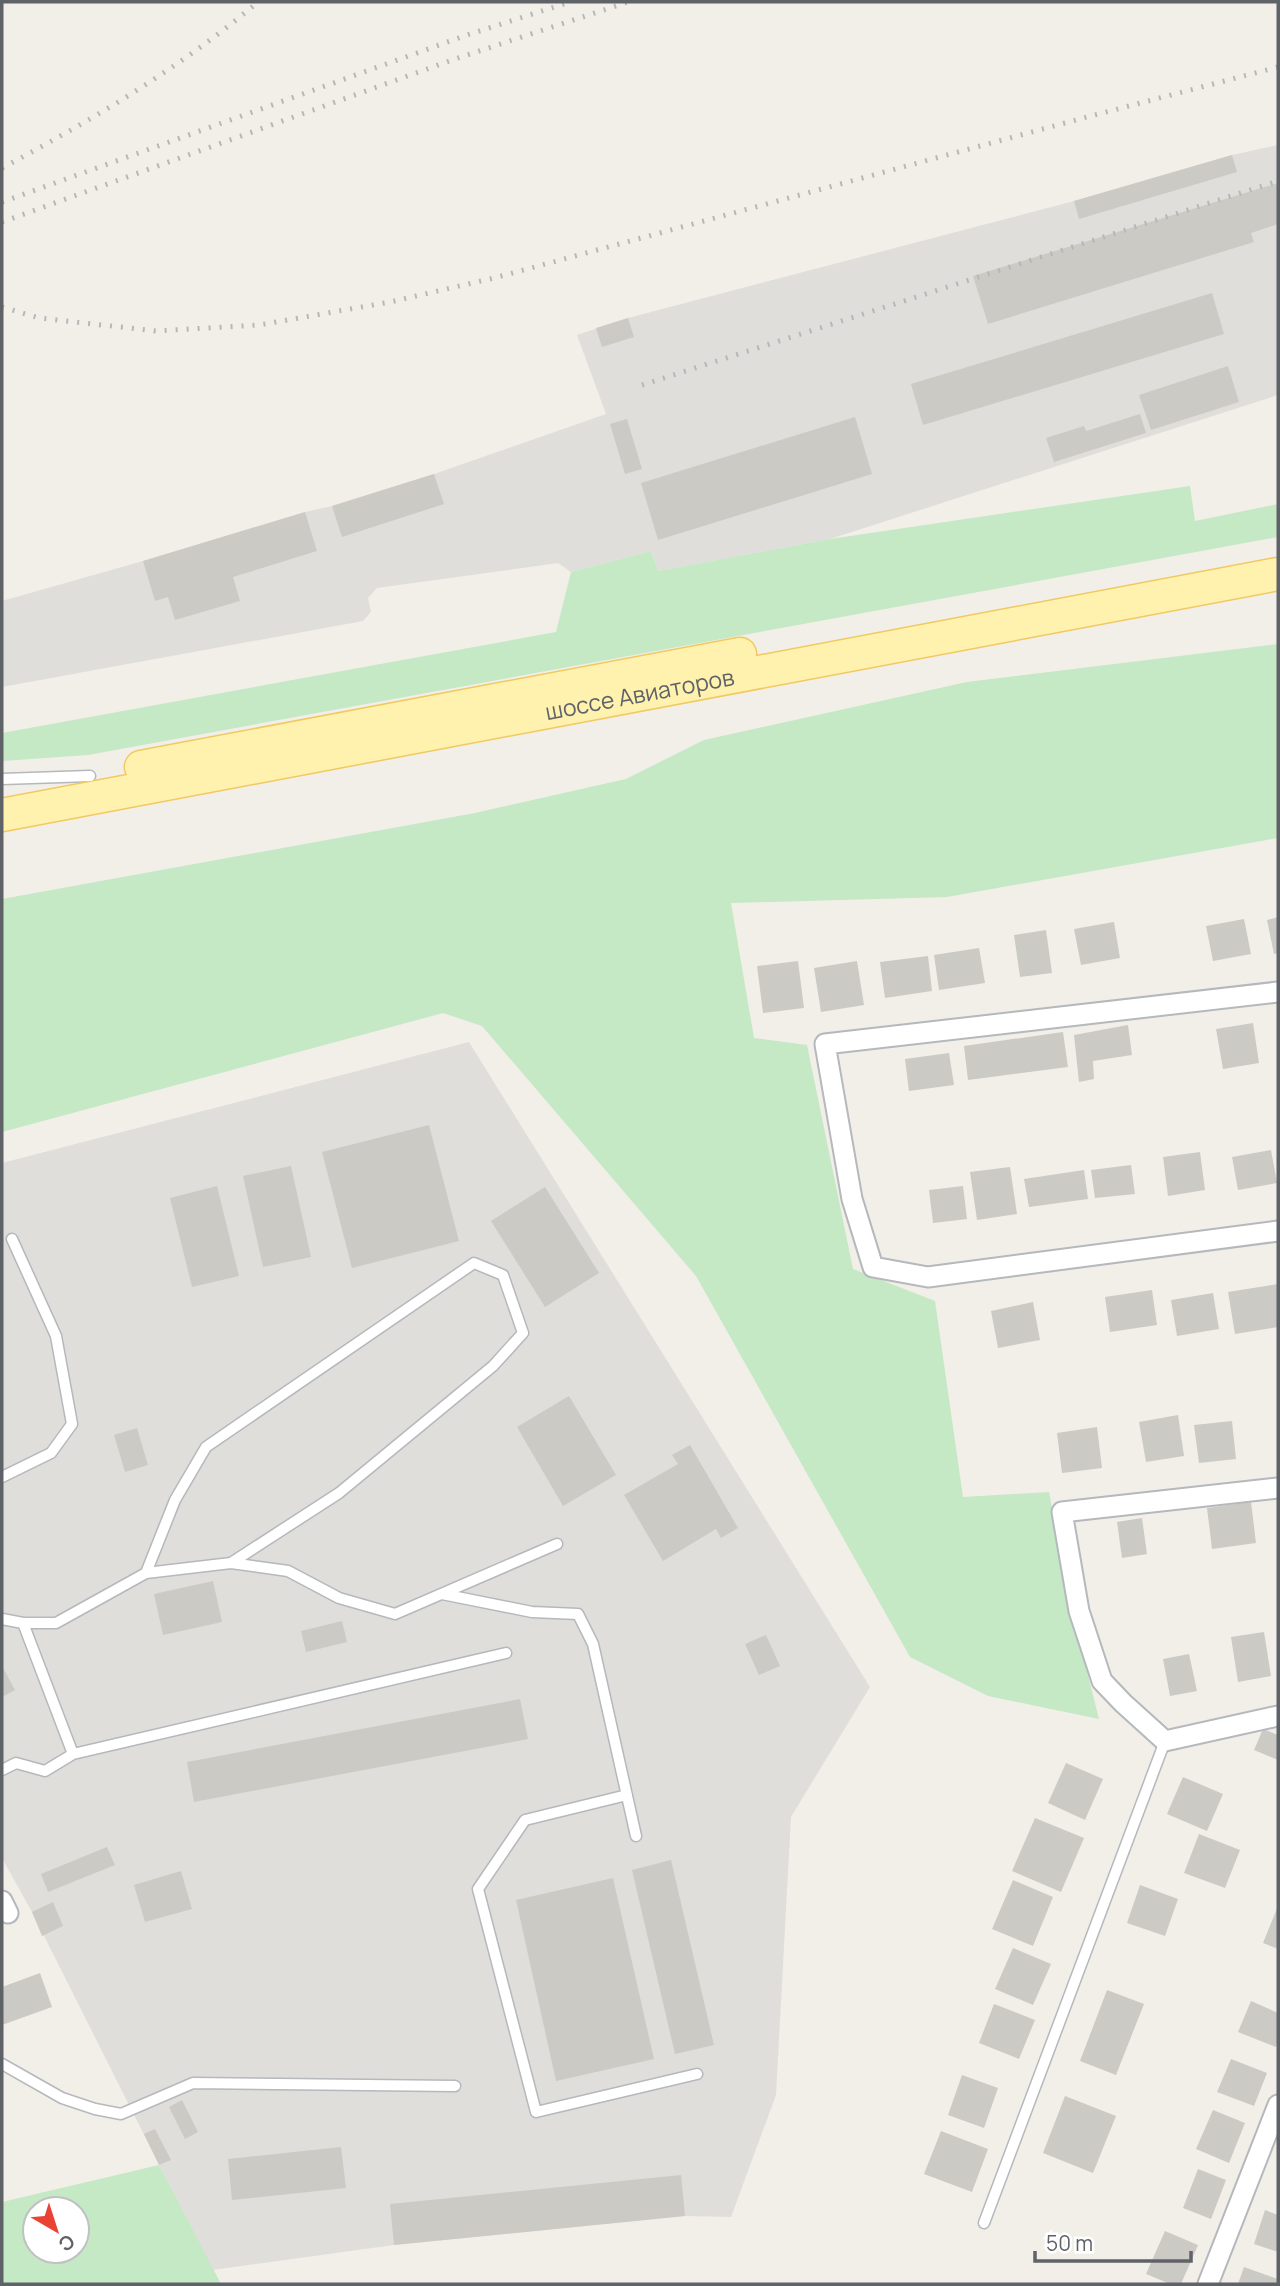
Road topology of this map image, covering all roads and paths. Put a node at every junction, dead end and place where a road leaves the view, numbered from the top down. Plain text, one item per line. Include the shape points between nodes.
1 (1278, 552) edge
2 (1278, 574) edge
3 (90, 776) junction
4 (2, 779) edge
5 (2, 794) edge
6 (2, 815) edge
7 (1278, 992) edge
8 (1278, 1231) edge
9 (12, 1239) dead end
10 (2, 1477) edge
11 (1278, 1489) edge
12 (557, 1544) dead end
13 (231, 1563) junction
14 (146, 1573) junction
15 (442, 1594) junction
16 (2, 1619) edge
17 (23, 1623) junction
18 (506, 1653) dead end
19 (1278, 1716) edge
20 (1165, 1741) junction
21 (73, 1754) junction
22 (2, 1770) edge
23 (627, 1795) junction
24 (636, 1836) dead end
25 (2, 2064) edge
26 (697, 2074) dead end
27 (455, 2086) dead end
28 (1278, 2105) edge
29 (984, 2223) dead end
30 (1208, 2284) edge

1 - 3 main road, шоссе Авиаторов
2 - 6 main road, шоссе Авиаторов
3 - 4 lane
3 - 5 main road, шоссе Авиаторов
7 - 8 street via 825,1044 852,1199 873,1266 928,1277
9 - 10 lane via 56,1336 72,1424 51,1453
11 - 20 street via 1062,1513 1079,1611 1102,1681
12 - 15 lane
13 - 14 lane
13 - 14 lane via 339,1493 494,1366 523,1333 503,1275 474,1264 206,1447 176,1500
13 - 15 lane via 288,1571 339,1598 395,1614
14 - 17 lane via 56,1623
15 - 23 lane via 532,1612 578,1614 593,1644
16 - 17 lane
17 - 21 lane
18 - 21 lane
19 - 20 street
20 - 29 lane
21 - 22 lane via 45,1771 16,1763
23 - 24 lane
23 - 26 lane via 525,1820 478,1889 537,2112
25 - 27 lane via 62,2098 121,2115 193,2083
28 - 30 street

